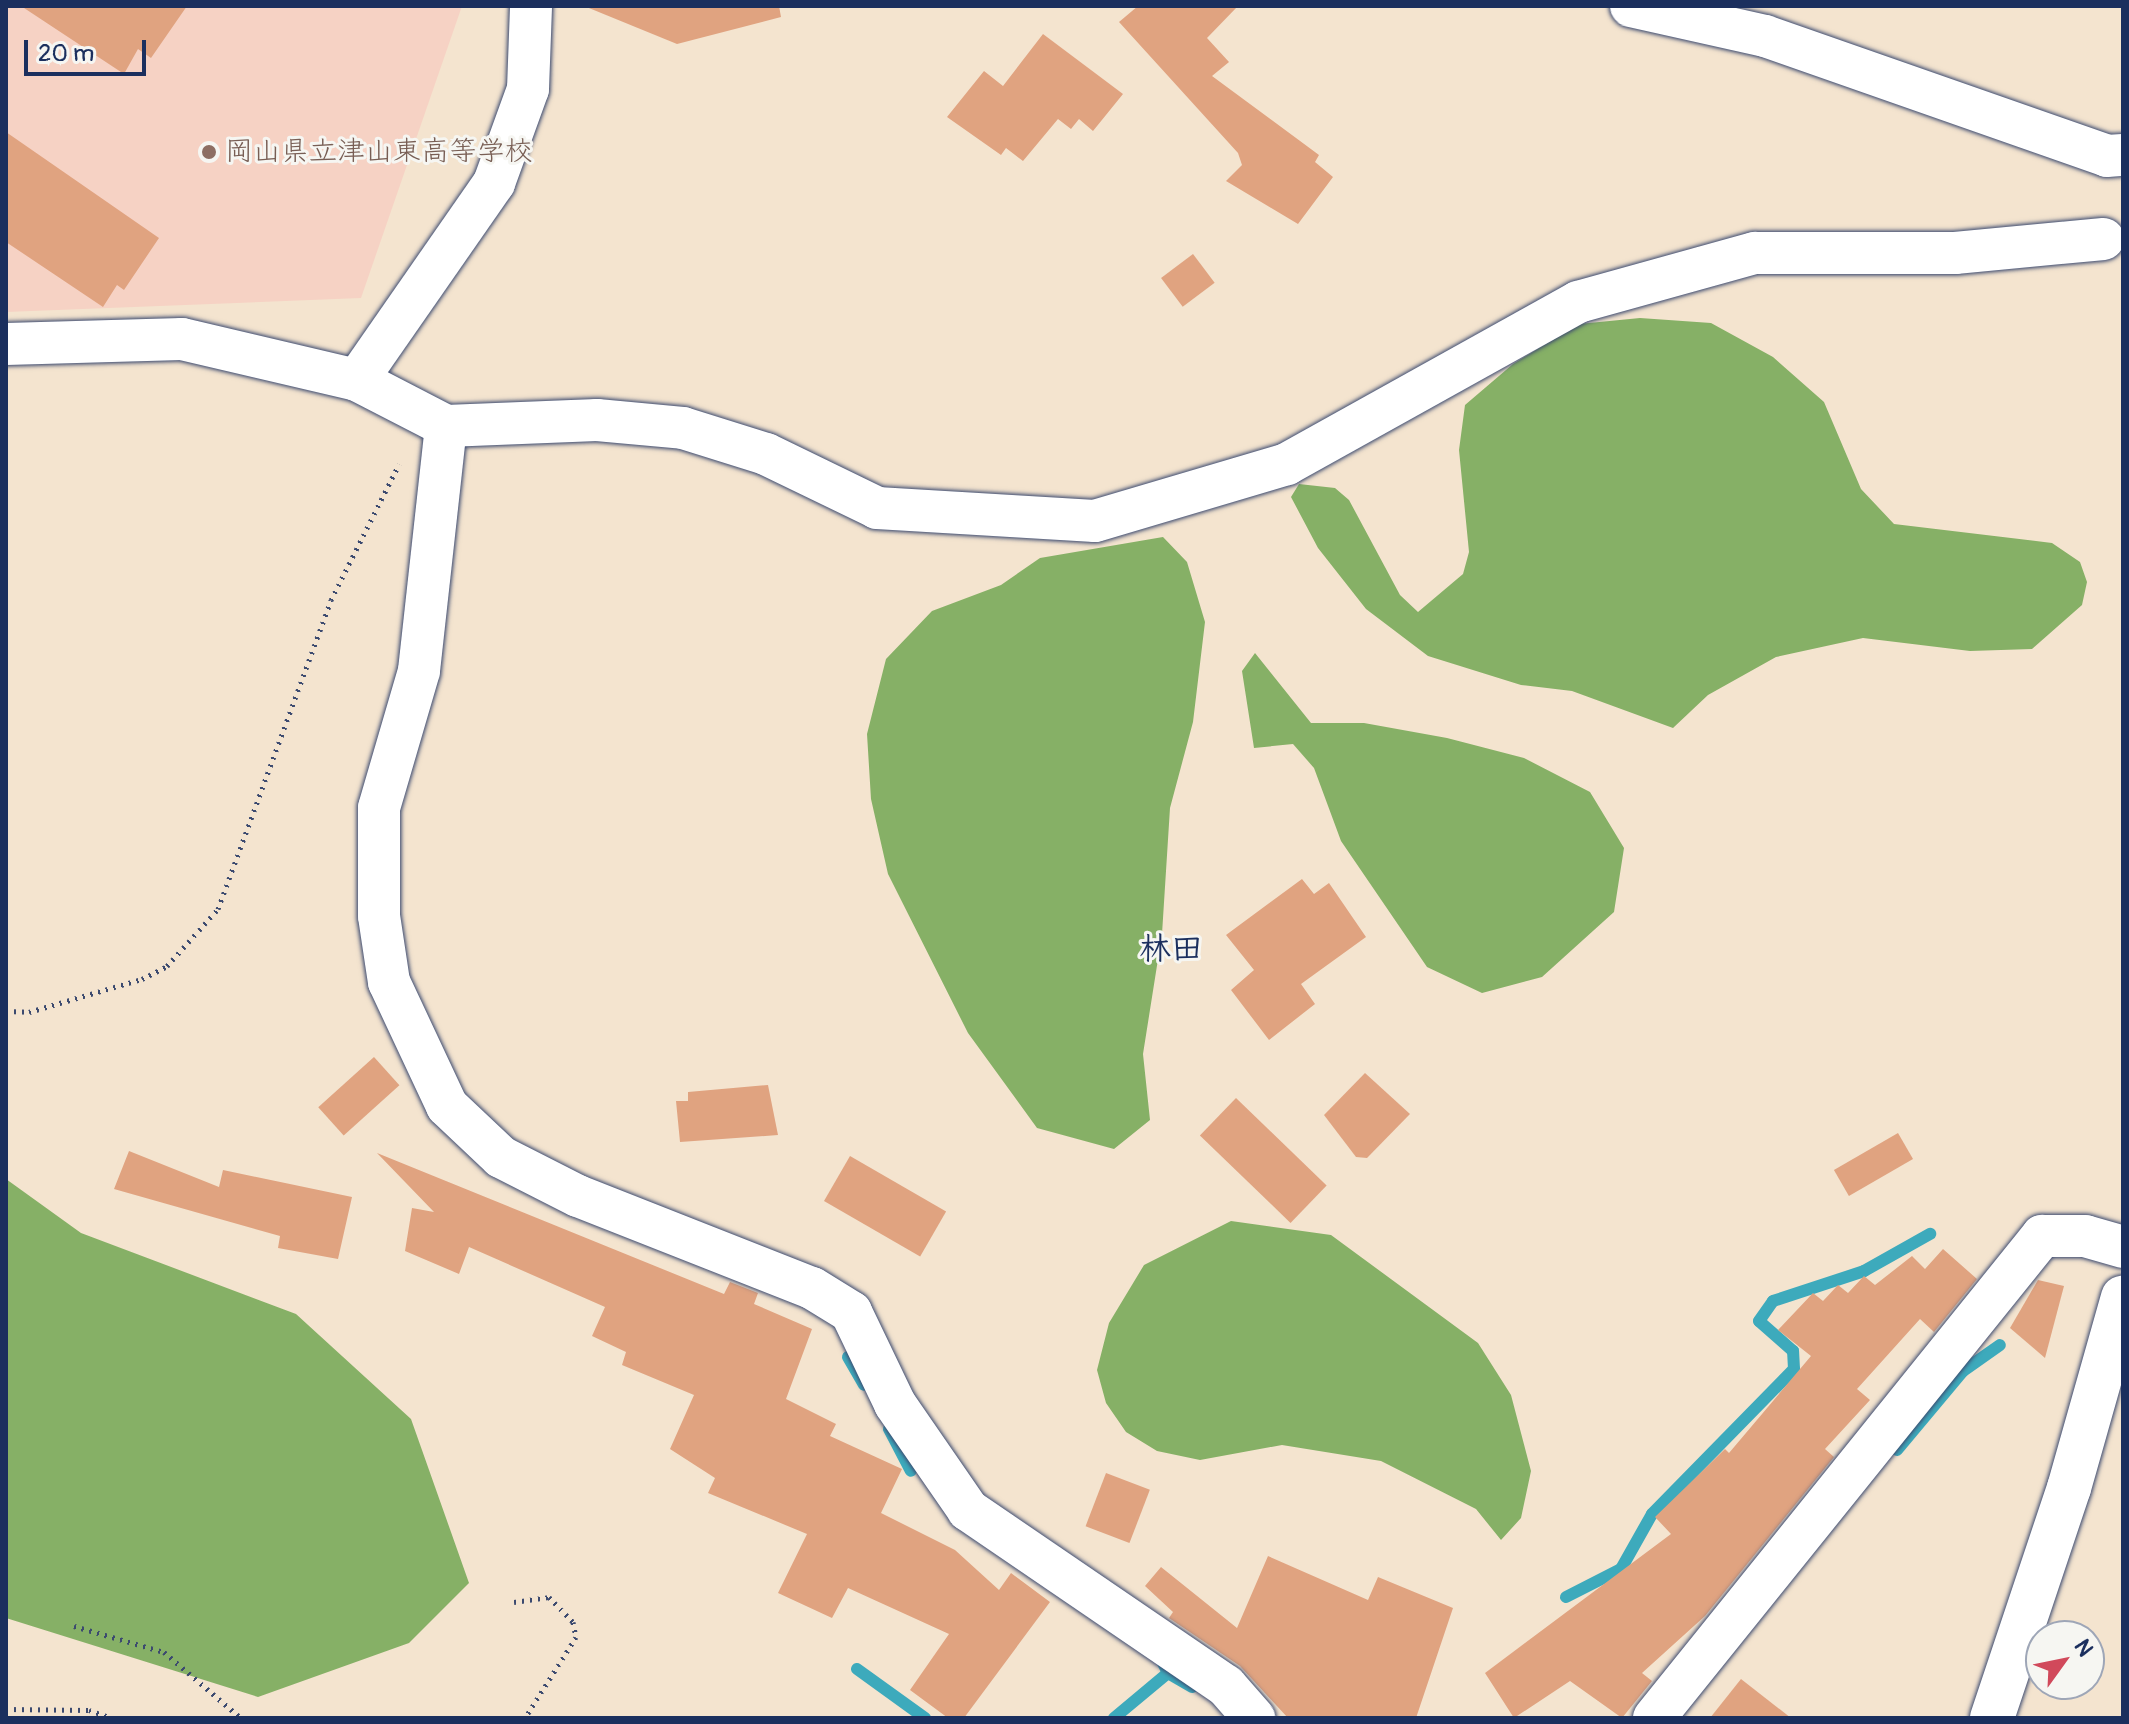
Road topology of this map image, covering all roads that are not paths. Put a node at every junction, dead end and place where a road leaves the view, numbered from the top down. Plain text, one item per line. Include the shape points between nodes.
1 (531, 6) edge
2 (1631, 6) edge
3 (2123, 155) edge
4 (2103, 239) dead end
5 (6, 344) edge
6 (357, 380) junction
7 (437, 423) junction
8 (2123, 1247) edge
9 (2123, 1297) edge
10 (1254, 1718) edge
11 (1654, 1718) edge
12 (1992, 1718) edge

1 - 6 street via 528,89 494,183
2 - 3 street via 1765,36 2107,156
4 - 7 street via 1955,253 1755,253 1578,302 1287,464 1095,521 877,508 766,454 683,428 597,420
5 - 6 street via 182,339
6 - 7 street
7 - 10 street via 419,671 379,823 379,916 389,982 447,1106 501,1157 578,1196 812,1288 851,1312 895,1404 968,1510 1215,1678
8 - 11 street via 2085,1236 2042,1236
9 - 12 street via 2069,1488

